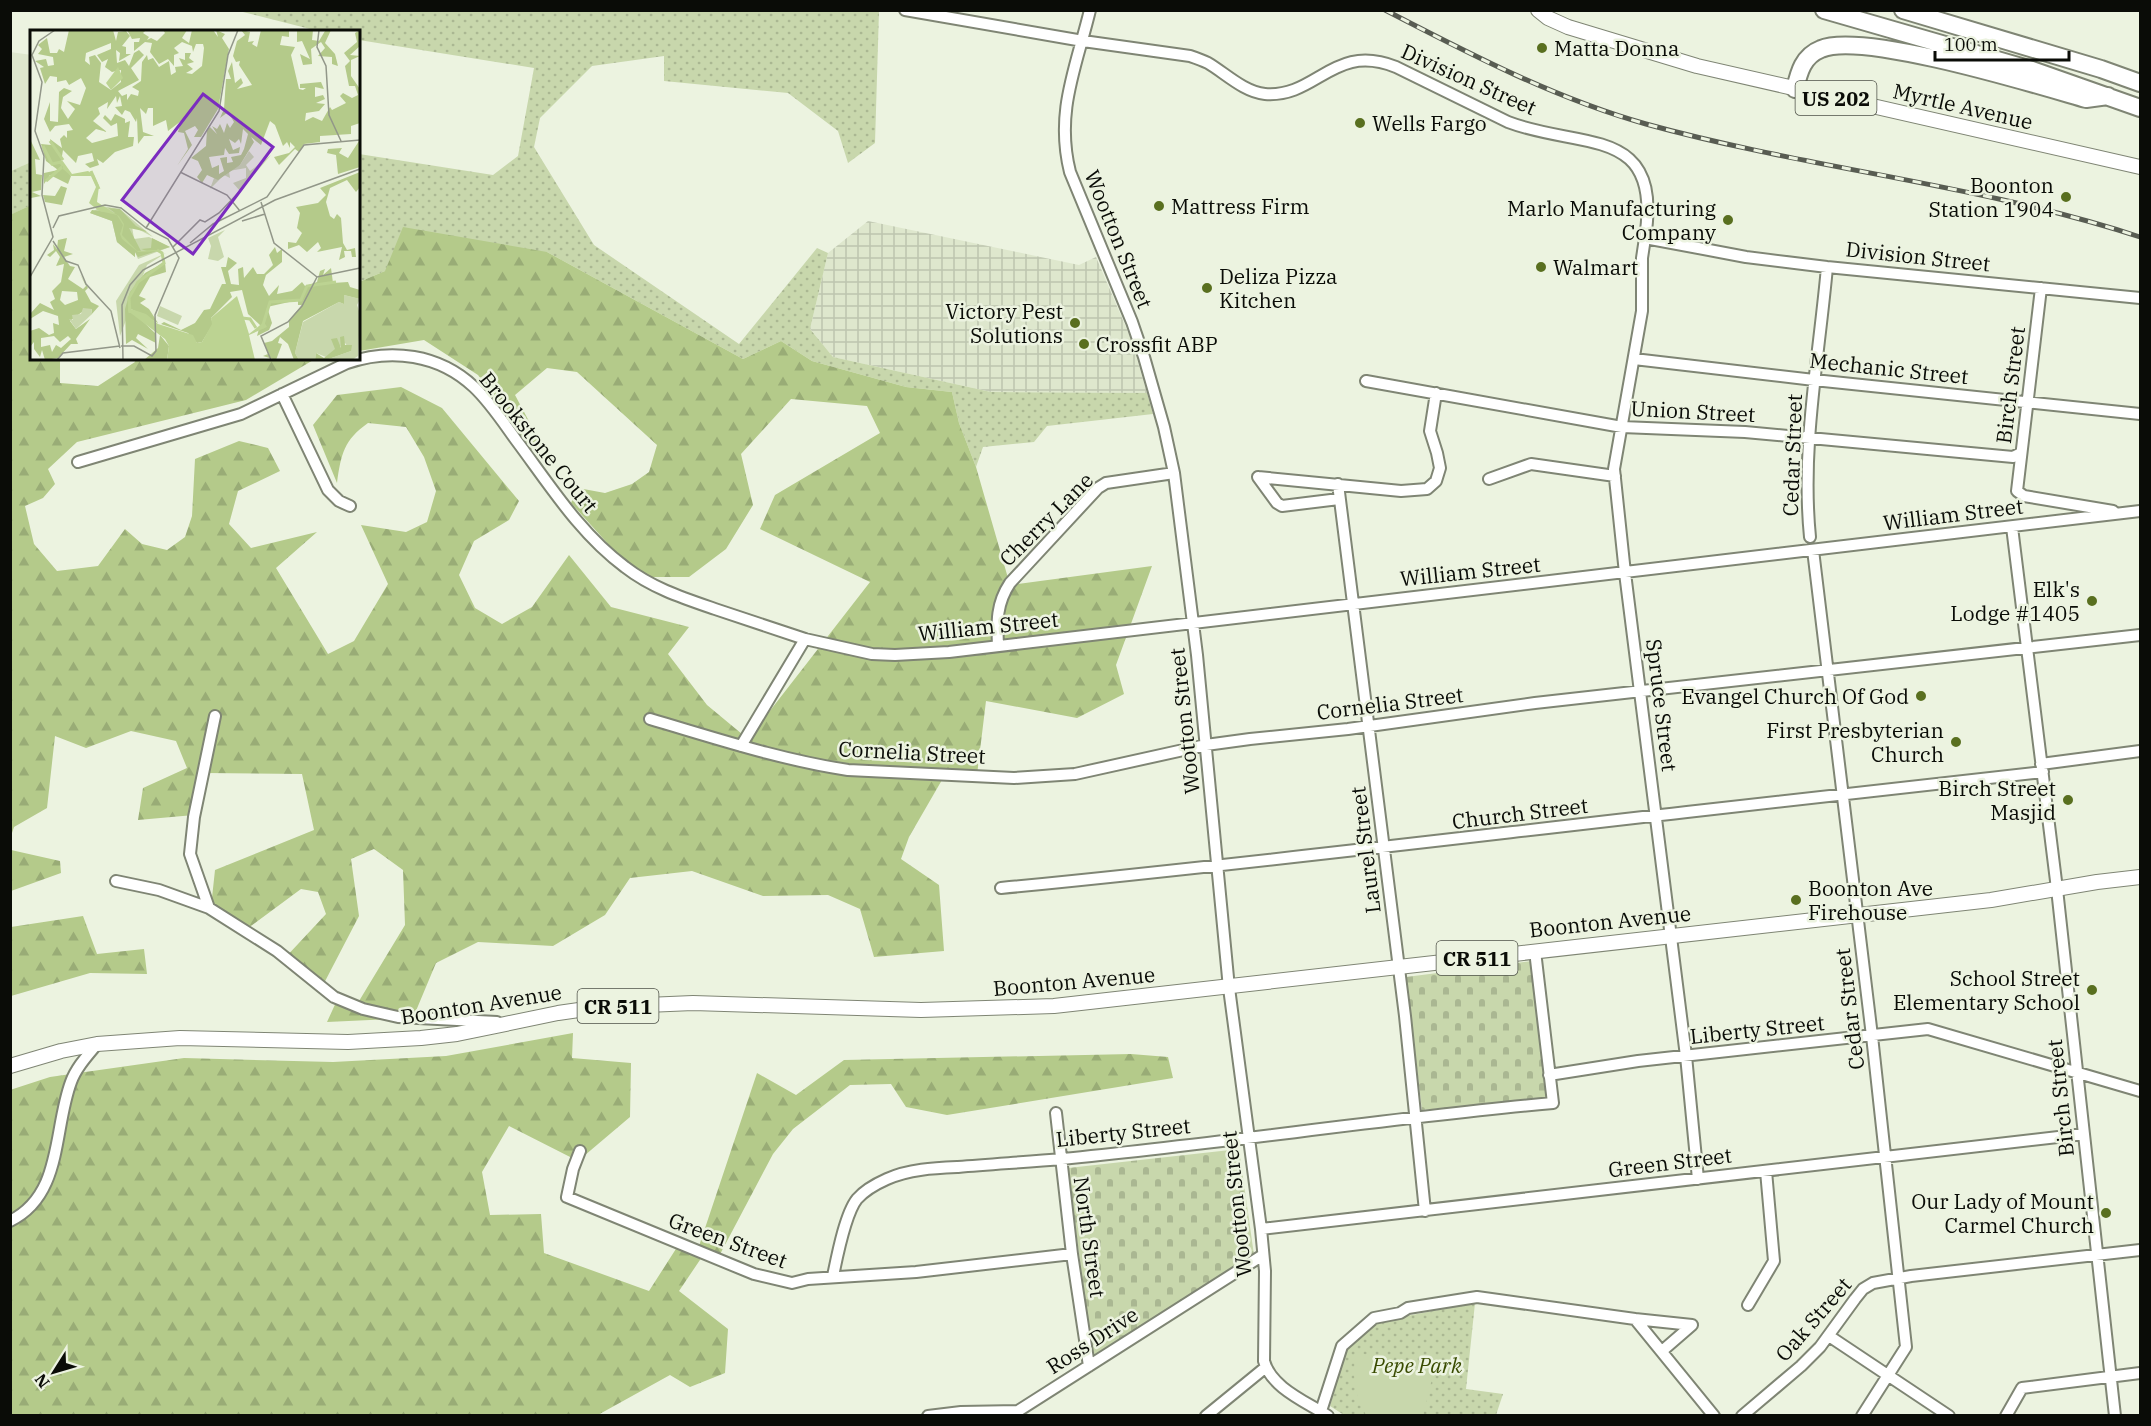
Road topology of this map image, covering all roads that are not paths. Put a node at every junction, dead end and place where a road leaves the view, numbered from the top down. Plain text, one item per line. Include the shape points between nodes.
1 (905, 10) edge
2 (1090, 10) edge
3 (1538, 10) edge
4 (1824, 10) edge
5 (1903, 10) edge
6 (1083, 41) junction
7 (2140, 83) edge
8 (1795, 89) junction
9 (2108, 96) junction
10 (2140, 108) edge
11 (2140, 167) edge
12 (1645, 238) junction
13 (1827, 267) junction
14 (2040, 288) junction
15 (2140, 297) edge
16 (1634, 359) junction
17 (359, 360) edge
18 (360, 360) edge
19 (1814, 380) junction
20 (1366, 381) dead end
21 (1436, 393) junction
22 (282, 394) junction
23 (2027, 402) junction
24 (2140, 414) edge
25 (1622, 426) junction
26 (1809, 439) junction
27 (2021, 453) junction
28 (78, 462) dead end
29 (1174, 473) junction
30 (1615, 476) junction
31 (1489, 479) dead end
32 (1338, 484) junction
33 (1339, 500) junction
34 (350, 506) dead end
35 (2140, 511) edge
36 (2125, 513) junction
37 (2012, 526) junction
38 (1810, 537) dead end
39 (1813, 550) junction
40 (1625, 573) junction
41 (1353, 603) junction
42 (1193, 622) junction
43 (2140, 635) edge
44 (805, 639) junction
45 (998, 646) junction
46 (2026, 649) junction
47 (1829, 670) junction
48 (1641, 692) junction
49 (215, 716) dead end
50 (651, 719) dead end
51 (1370, 726) junction
52 (1206, 745) junction
53 (741, 746) junction
54 (2140, 751) edge
55 (2042, 768) junction
56 (1844, 796) junction
57 (1656, 816) junction
58 (1384, 848) junction
59 (1217, 867) junction
60 (2140, 877) edge
61 (116, 881) dead end
62 (1001, 888) dead end
63 (2057, 889) junction
64 (209, 908) junction
65 (1858, 915) junction
66 (1671, 936) junction
67 (1535, 951) junction
68 (1399, 967) junction
69 (1229, 988) junction
70 (509, 1023) junction
71 (1872, 1036) junction
72 (96, 1044) junction
73 (1686, 1056) junction
74 (10, 1066) edge
75 (2077, 1072) junction
76 (1549, 1075) junction
77 (2140, 1091) edge
78 (1056, 1113) dead end
79 (1416, 1116) junction
80 (2084, 1134) junction
81 (1248, 1138) junction
82 (580, 1151) dead end
83 (1886, 1156) junction
84 (1060, 1159) junction
85 (1766, 1171) junction
86 (1698, 1179) junction
87 (1425, 1211) junction
88 (10, 1221) edge
89 (1261, 1229) junction
90 (2140, 1250) edge
91 (1072, 1254) junction
92 (2097, 1254) junction
93 (1263, 1255) junction
94 (833, 1276) junction
95 (1899, 1277) junction
96 (1748, 1305) dead end
97 (1635, 1319) junction
98 (1829, 1336) junction
99 (1662, 1351) junction
100 (1089, 1366) junction
101 (1266, 1367) junction
102 (2140, 1373) edge
103 (1888, 1375) junction
104 (2111, 1377) junction
105 (1014, 1413) edge
106 (1324, 1413) edge
107 (928, 1416) edge
108 (1206, 1416) edge
109 (1714, 1416) edge
110 (1742, 1416) edge
111 (1862, 1416) edge
112 (1948, 1416) edge
113 (2006, 1416) edge
114 (2115, 1416) edge

1 - 6 street, Division Street
2 - 6 street, Wootton Street
3 - 8 main road, Myrtle Avenue / US 202 via 1568,27 1636,48
4 - 9 highway
5 - 7 highway
6 - 12 street, Division Street via 1190,56 1264,94 1298,88 1351,61 1391,65 1508,122 1594,141 1628,157 1639,170 1647,191
6 - 29 street, Wootton Street via 1065,110 1066,155 1138,339
8 - 9 highway via 1800,70 1811,54 1840,45 1947,62 2086,99
8 - 11 main road, Myrtle Avenue / US 202
9 - 10 highway
12 - 13 street, Division Street
12 - 16 street, Spruce Street via 1642,311
13 - 14 street, Division Street
13 - 19 street, Cedar Street
14 - 15 street, Division Street
14 - 23 street, Birch Street
16 - 19 street, Mechanic Street
16 - 25 street, Spruce Street
17 - 22 street, Brookstone Court
18 - 44 street, Brookstone Court via 379,355 411,356 462,377 483,397 587,532 626,568 673,594
19 - 23 street, Mechanic Street
19 - 26 street, Cedar Street
20 - 21 street, Union Street
21 - 25 street, Union Street
21 - 32 street via 1430,431 1440,468 1432,486 1401,491
22 - 28 street, Brookstone Court via 241,414
22 - 34 street via 328,490
23 - 24 street, Mechanic Street
23 - 27 street, Birch Street
25 - 26 street, Union Street
25 - 30 street, Spruce Street
26 - 27 street, Union Street via 2013,457
26 - 38 street, Cedar Street via 1806,481
27 - 36 street, Birch Street via 2017,487 2024,496
29 - 42 street, Wootton Street
29 - 45 street, Cherry Lane via 1106,483 1098,488 1003,594 997,617
30 - 31 street via 1531,464
30 - 40 street, Spruce Street
32 - 33 street, Laurel Street
32 - 33 street via 1258,477 1282,506
33 - 41 street, Laurel Street
35 - 36 street, William Street
36 - 37 street, William Street
37 - 39 street, William Street
37 - 46 street, Birch Street
39 - 40 street, William Street
39 - 47 street, Cedar Street
40 - 41 street, William Street
40 - 48 street, Spruce Street
41 - 42 street, William Street
41 - 51 street, Laurel Street
42 - 45 street, William Street
42 - 52 street, Wootton Street
43 - 46 street, Cornelia Street
44 - 45 street, William Street via 895,655
44 - 53 street
46 - 47 street, Cornelia Street
46 - 55 street, Birch Street
47 - 48 street, Cornelia Street
47 - 56 street, Cedar Street
48 - 51 street, Cornelia Street
48 - 57 street, Spruce Street
49 - 64 street via 190,854
50 - 53 street, Cornelia Street
51 - 52 street, Cornelia Street
51 - 58 street, Laurel Street
52 - 53 street, Cornelia Street via 1075,774 1014,778 848,770
52 - 59 street, Wootton Street
54 - 55 street, Church Street
55 - 56 street, Church Street
55 - 63 street, Birch Street
56 - 57 street, Church Street
56 - 65 street, Cedar Street
57 - 58 street, Church Street
57 - 66 street, Spruce Street
58 - 59 street, Church Street
58 - 68 street, Laurel Street
59 - 62 street, Church Street
59 - 69 street, Wootton Street
60 - 63 main road, Boonton Avenue / CR 511
61 - 64 street via 159,890
63 - 65 main road, Boonton Avenue / CR 511
63 - 75 street, Birch Street
64 - 70 street via 276,951 334,997 363,1010 398,1017
65 - 66 main road, Boonton Avenue / CR 511
65 - 71 street, Cedar Street
66 - 67 main road, Boonton Avenue / CR 511
66 - 73 street, Spruce Street
67 - 68 main road, Boonton Avenue / CR 511
67 - 76 street
68 - 69 main road, Boonton Avenue / CR 511
68 - 79 street, Laurel Street
69 - 70 main road, Boonton Avenue / CR 511 via 1054,1006 976,1009 693,1002 600,1007
69 - 81 street, Wootton Street
70 - 72 main road, Boonton Avenue / CR 511 via 458,1034 348,1042 180,1038
71 - 73 street, Liberty Street
71 - 75 street, Liberty Street via 1916,1029 1940,1031
71 - 83 street, Cedar Street
72 - 74 main road, Boonton Avenue / CR 511
72 - 88 street via 71,1082 46,1184 33,1204
73 - 76 street, Liberty Street
73 - 86 street, Spruce Street
75 - 77 street, Liberty Street
75 - 80 street, Birch Street
76 - 79 street, Liberty Street via 1553,1103
78 - 84 street, North Street
79 - 81 street, Liberty Street
79 - 87 street, Laurel Street
80 - 83 street, Green Street
80 - 92 street, Birch Street
81 - 84 street, Liberty Street
81 - 89 street, Wootton Street
82 - 94 street, Green Street via 567,1197 754,1274 792,1283
83 - 85 street, Green Street
83 - 95 street, Cedar Street
84 - 91 street, North Street
84 - 94 street, Liberty Street via 924,1169 887,1179 862,1194 854,1204
85 - 86 street, Green Street
85 - 96 street via 1774,1261
86 - 87 street, Green Street
87 - 89 street, Green Street
89 - 93 street, Wootton Street
90 - 92 street, Oak Street
91 - 94 street, Green Street via 916,1272
91 - 100 street, North Street
92 - 95 street, Oak Street
92 - 104 street, Birch Street
93 - 100 street, Ross Drive
93 - 101 street, Wootton Street
95 - 98 street, Oak Street via 1863,1289
95 - 103 street, Cedar Street via 1906,1347
97 - 99 street
97 - 99 street via 1692,1325
97 - 106 street via 1477,1297 1408,1308 1374,1318 1342,1346
98 - 103 street
98 - 110 street, Oak Street via 1801,1366
99 - 109 street
100 - 105 street, Ross Drive
101 - 106 street via 1281,1385
101 - 108 street
102 - 104 street
103 - 111 street, Cedar Street
103 - 112 street
104 - 113 street via 2022,1388
104 - 114 street, Birch Street
105 - 107 street, Ross Drive

